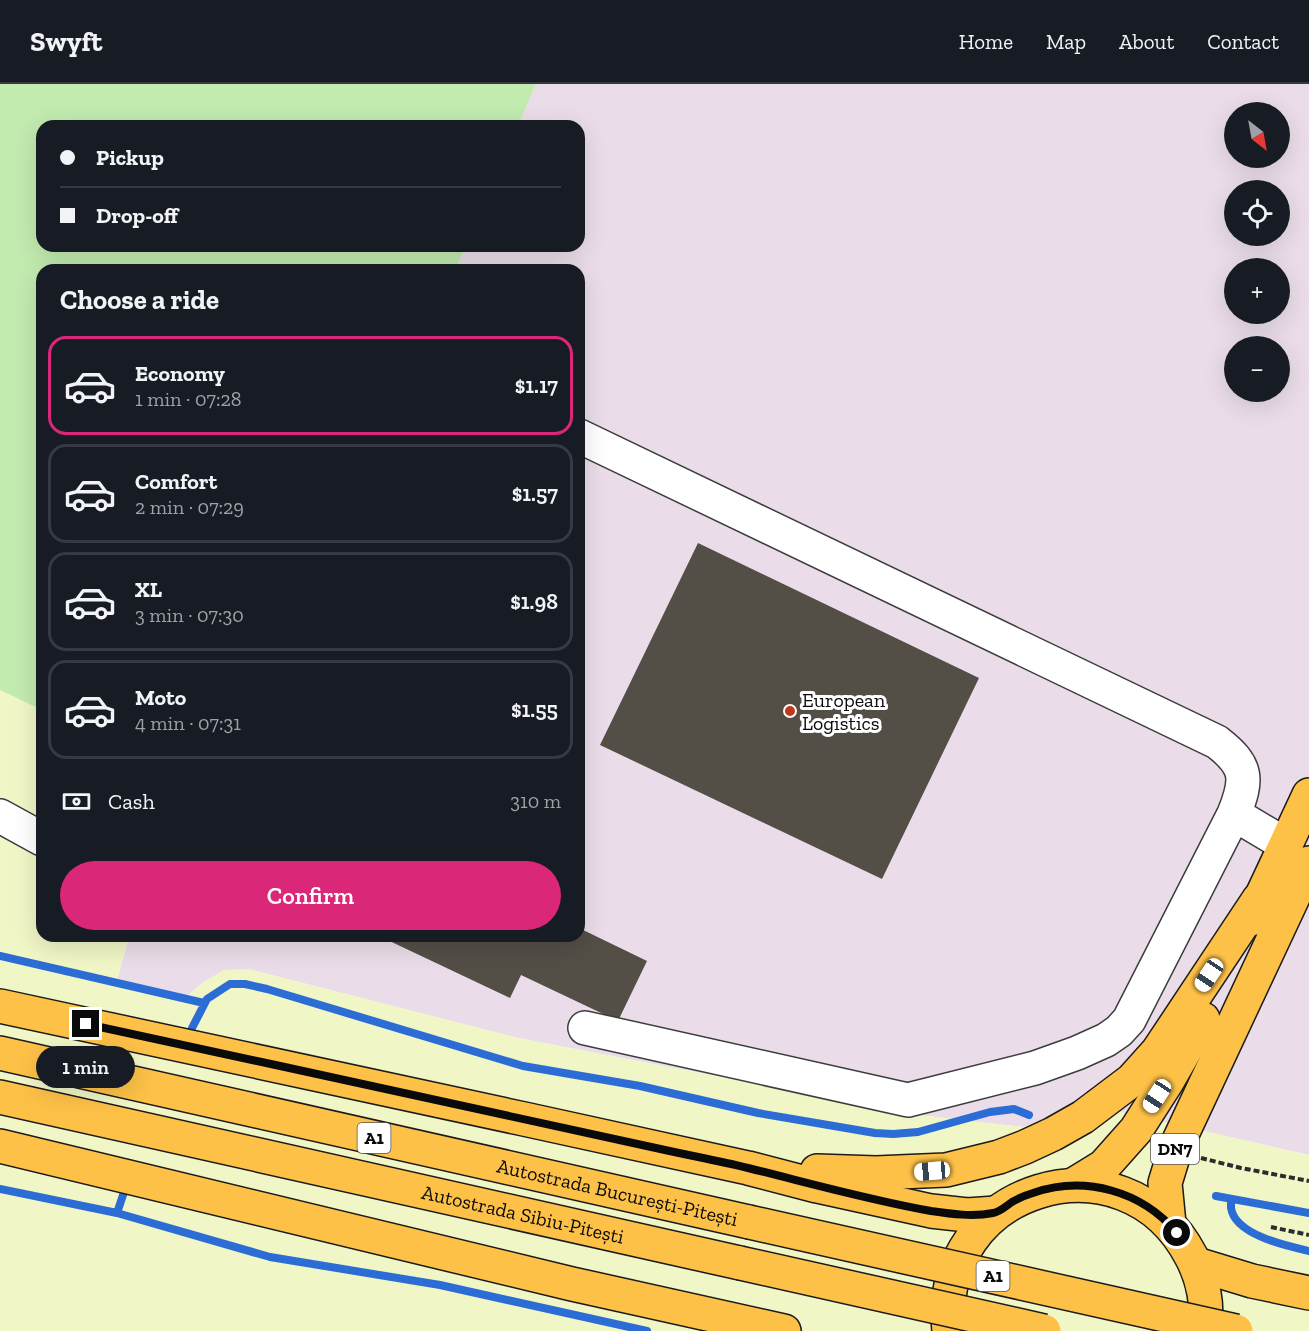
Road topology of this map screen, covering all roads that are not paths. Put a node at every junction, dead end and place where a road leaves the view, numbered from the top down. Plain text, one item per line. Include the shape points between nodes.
1 (585, 439) edge
2 (1309, 795) edge
3 (1234, 814) junction
4 (0, 816) edge
5 (36, 835) edge
6 (1298, 864) edge
7 (1260, 899) junction
8 (0, 1006) edge
9 (585, 1028) dead end
10 (0, 1053) edge
11 (0, 1097) edge
12 (0, 1146) edge
13 (748, 1168) junction
14 (1073, 1185) junction
15 (996, 1213) junction
16 (1169, 1224) junction
17 (1196, 1264) junction
18 (1309, 1293) edge
19 (784, 1331) edge
20 (949, 1331) edge
21 (1044, 1331) edge
22 (1204, 1331) edge
23 (1236, 1331) edge

1 - 3 lane via 1217,742 1241,766 1243,793
2 - 6 highway, DN7
3 - 6 lane
3 - 9 lane via 1129,1020 1106,1040 1035,1068 908,1100
4 - 5 lane
6 - 7 highway, DN7
6 - 16 highway, DN7 via 1176,1147 1166,1183
7 - 13 highway via 1158,1051 1132,1080 1053,1134 999,1157 946,1170 876,1173
7 - 14 highway, DN7 via 1208,1010 1136,1130 1104,1167
8 - 13 highway
10 - 23 highway, Autostrada București-Pitești / A1, bridge
11 - 21 highway, Autostrada Sibiu-Pitești / A1, bridge
12 - 19 highway
13 - 15 highway via 932,1211
14 - 15 highway, DN7 via 1032,1193
14 - 16 highway, DN7 via 1125,1194
15 - 20 highway, DN7 via 969,1242 959,1260 948,1299
16 - 17 highway, DN7
17 - 18 highway
17 - 22 highway, DN7 via 1205,1305

